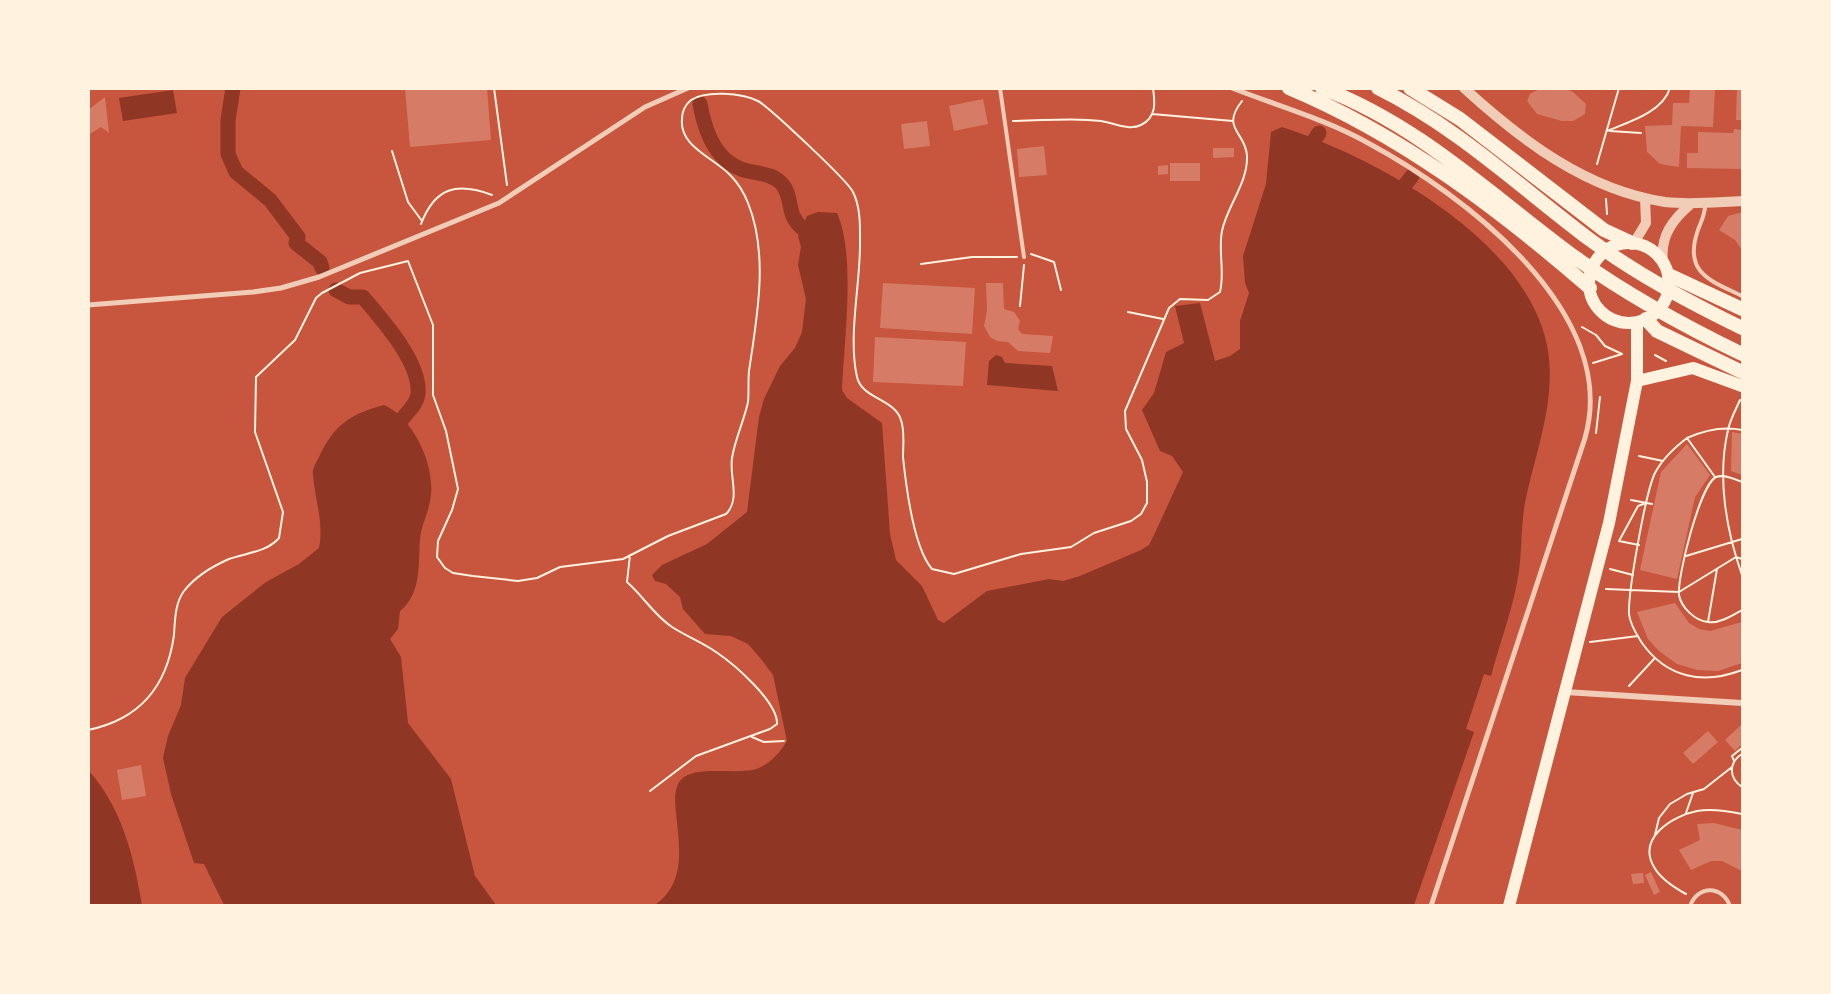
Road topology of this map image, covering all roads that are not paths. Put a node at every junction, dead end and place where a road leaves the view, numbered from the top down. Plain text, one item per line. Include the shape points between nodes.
1 (688, 88) edge
2 (1000, 88) edge
3 (1232, 88) edge
4 (1289, 88) edge
5 (1322, 88) edge
6 (1378, 88) edge
7 (1410, 88) edge
8 (1464, 88) edge
9 (1645, 198) junction
10 (1662, 201) junction
11 (1743, 201) edge
12 (1706, 203) junction
13 (1691, 204) junction
14 (1646, 223) junction
15 (1668, 229) junction
16 (1633, 243) junction
17 (1024, 257) road end
18 (1666, 268) junction
19 (1590, 288) junction
20 (1743, 296) edge
21 (88, 305) edge
22 (1743, 309) edge
23 (1642, 321) junction
24 (1624, 322) junction
25 (1743, 328) edge
26 (1635, 351) junction
27 (1743, 354) edge
28 (1743, 372) edge
29 (1637, 381) junction
30 (1743, 386) edge
31 (1564, 692) junction
32 (1743, 704) edge
33 (1431, 906) edge
34 (1509, 906) edge
35 (1690, 906) edge
36 (1730, 906) edge

1 - 21 street via 645,107 502,201 320,278 281,288
2 - 17 lane
3 - 33 street via 1315,118 1374,146 1452,197 1504,240 1539,277 1568,322 1588,381 1590,410 1585,438
4 - 19 highway via 1420,155
5 - 27 highway via 1424,141 1623,291
6 - 25 highway via 1451,132 1627,266
7 - 16 highway via 1460,119 1604,230
8 - 9 street via 1523,139 1564,165
9 - 10 street
9 - 14 street
10 - 13 street
10 - 14 street
10 - 15 street
11 - 12 street
12 - 13 street
12 - 20 lane via 1695,242 1696,267 1705,277
13 - 15 street
14 - 16 street
15 - 18 street via 1663,243
16 - 18 main road via 1650,248
16 - 19 main road via 1613,246 1602,254 1592,270
18 - 22 highway
18 - 23 main road via 1669,288 1665,301 1657,312
19 - 24 main road via 1599,309
23 - 24 main road
23 - 26 main road
23 - 28 highway via 1657,332
24 - 26 main road
26 - 29 main road
29 - 30 main road via 1693,368
29 - 31 main road via 1609,523
31 - 32 street
31 - 34 main road
35 - 36 lane via 1698,894 1710,890 1722,893

